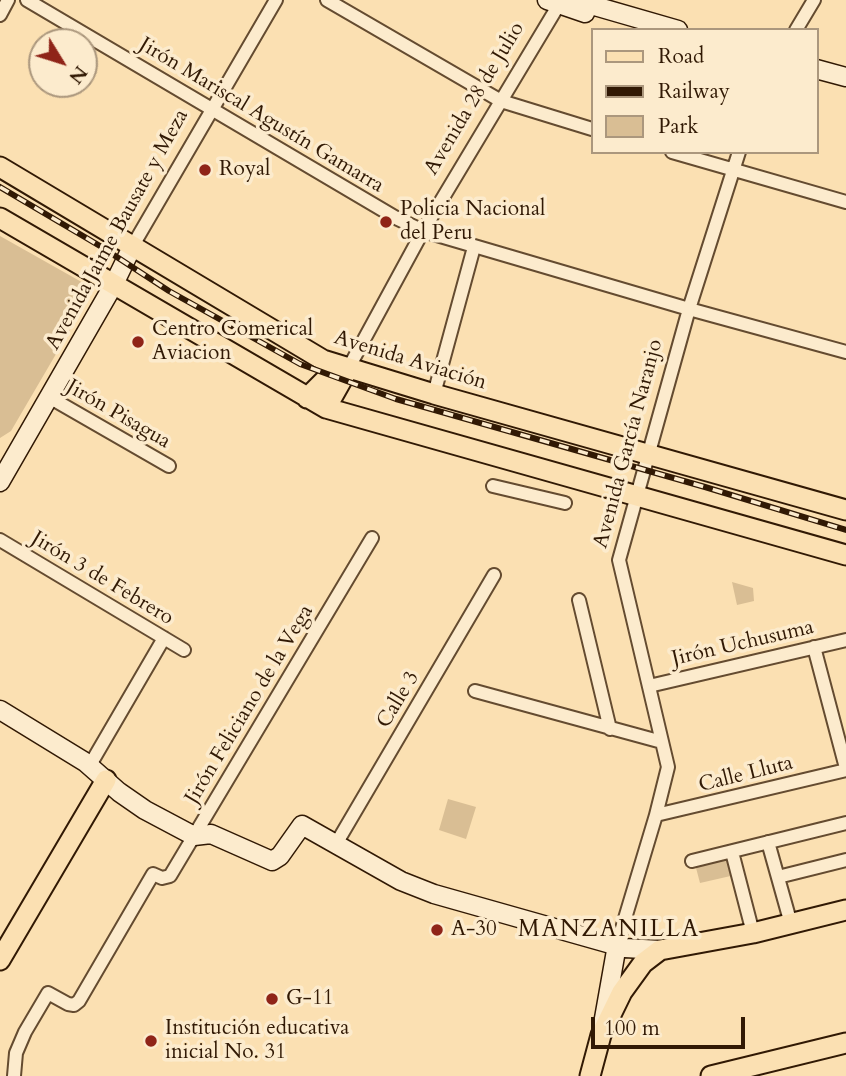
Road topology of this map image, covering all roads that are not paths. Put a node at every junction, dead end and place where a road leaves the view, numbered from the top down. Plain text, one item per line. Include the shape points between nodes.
1 (8, 0) edge
2 (27, 0) edge
3 (276, 0) edge
4 (327, 0) edge
5 (814, 0) edge
6 (560, 1) edge
7 (0, 15) edge
8 (636, 28) edge
9 (670, 28) edge
10 (797, 28) edge
11 (818, 70) edge
12 (846, 77) edge
13 (818, 80) edge
14 (846, 87) edge
15 (500, 101) junction
16 (212, 109) junction
17 (590, 128) edge
18 (679, 154) edge
19 (738, 154) edge
20 (0, 167) edge
21 (732, 170) junction
22 (846, 202) edge
23 (0, 218) edge
24 (423, 231) junction
25 (132, 247) junction
26 (474, 247) junction
27 (114, 285) junction
28 (689, 309) junction
29 (846, 352) edge
30 (348, 369) junction
31 (434, 394) junction
32 (49, 397) junction
33 (307, 398) junction
34 (326, 408) junction
35 (650, 453) junction
36 (169, 466) dead end
37 (0, 482) edge
38 (494, 486) dead end
39 (637, 497) junction
40 (565, 503) dead end
41 (846, 510) edge
42 (372, 538) dead end
43 (0, 540) edge
44 (846, 555) edge
45 (494, 575) dead end
46 (579, 600) dead end
47 (163, 638) junction
48 (846, 640) edge
49 (814, 647) junction
50 (184, 650) dead end
51 (649, 685) junction
52 (475, 691) dead end
53 (0, 710) edge
54 (610, 729) junction
55 (662, 742) junction
56 (90, 765) junction
57 (846, 769) edge
58 (106, 780) junction
59 (656, 815) junction
60 (846, 823) edge
61 (194, 836) junction
62 (768, 842) junction
63 (336, 844) junction
64 (732, 852) junction
65 (846, 860) edge
66 (692, 861) dead end
67 (778, 877) junction
68 (846, 910) edge
69 (791, 924) junction
70 (753, 933) junction
71 (617, 945) junction
72 (660, 950) junction
73 (0, 960) edge
74 (601, 1035) junction
75 (846, 1043) edge
76 (740, 1072) edge
77 (15, 1076) edge
78 (590, 1076) edge
79 (711, 1076) edge

1 - 7 street
2 - 16 street, Jirón Mariscal Agustín Gamarra
3 - 16 street, Avenida Jaime Bausate y Meza
4 - 15 street
5 - 10 street
6 - 8 street
6 - 9 street
6 - 15 street, Avenida 28 de Julio
11 - 12 street
13 - 14 street
15 - 17 street
15 - 24 street, Avenida 28 de Julio
16 - 24 street, Jirón Mariscal Agustín Gamarra
16 - 25 street, Avenida Jaime Bausate y Meza
18 - 21 street
19 - 21 street, Avenida García Naranjo
20 - 25 main road, Avenida Aviación
21 - 22 street
21 - 28 street, Avenida García Naranjo
23 - 27 main road
24 - 26 street, Jirón Mariscal Agustín Gamarra
24 - 30 street, Avenida 28 de Julio
25 - 27 street, Avenida Jaime Bausate y Meza
25 - 30 main road, Avenida Aviación via 323,360
26 - 28 street, Jirón Mariscal Agustín Gamarra
26 - 31 street
27 - 32 street, Avenida Jaime Bausate y Meza
27 - 33 main road
28 - 29 street, Jirón Mariscal Agustín Gamarra
28 - 35 street, Avenida García Naranjo
30 - 31 main road, Avenida Aviación
30 - 33 main road via 332,373
30 - 34 main road, Avenida 28 de Julio
31 - 35 main road, Avenida Aviación
32 - 36 street, Jirón Pisagua
32 - 37 street, Avenida Jaime Bausate y Meza
33 - 34 main road
34 - 39 main road
35 - 39 street, Avenida García Naranjo
35 - 41 main road, Avenida Aviación
38 - 40 street
39 - 44 main road
39 - 51 street, Avenida García Naranjo via 619,560
42 - 61 street, Jirón Feliciano de la Vega
43 - 47 street, Jirón 3 de Febrero
45 - 63 street, Calle 3
46 - 54 street
47 - 50 street, Jirón 3 de Febrero
47 - 56 street
48 - 49 street, Jirón Uchusuma
49 - 51 street, Jirón Uchusuma
49 - 57 street
51 - 55 street, Avenida García Naranjo
52 - 54 street
53 - 56 street
54 - 55 street
55 - 59 street, Avenida García Naranjo via 668,767
56 - 58 street
57 - 59 street, Calle Lluta
58 - 61 street via 145,810
58 - 73 main road
59 - 71 street, Avenida García Naranjo
60 - 62 street
61 - 63 street via 211,834 272,861 302,825
61 - 77 street, Jirón Feliciano de la Vega via 170,876 153,874 79,1001 68,1004 48,993 16,1053
62 - 64 street
62 - 67 street
63 - 71 street via 434,894
64 - 66 street
64 - 70 street
65 - 67 street
67 - 69 street
68 - 69 main road
69 - 70 main road
70 - 72 main road
71 - 72 street
71 - 74 street, Avenida García Naranjo
72 - 74 main road via 632,976
74 - 78 main road, Avenida García Naranjo
75 - 76 main road
76 - 79 main road

